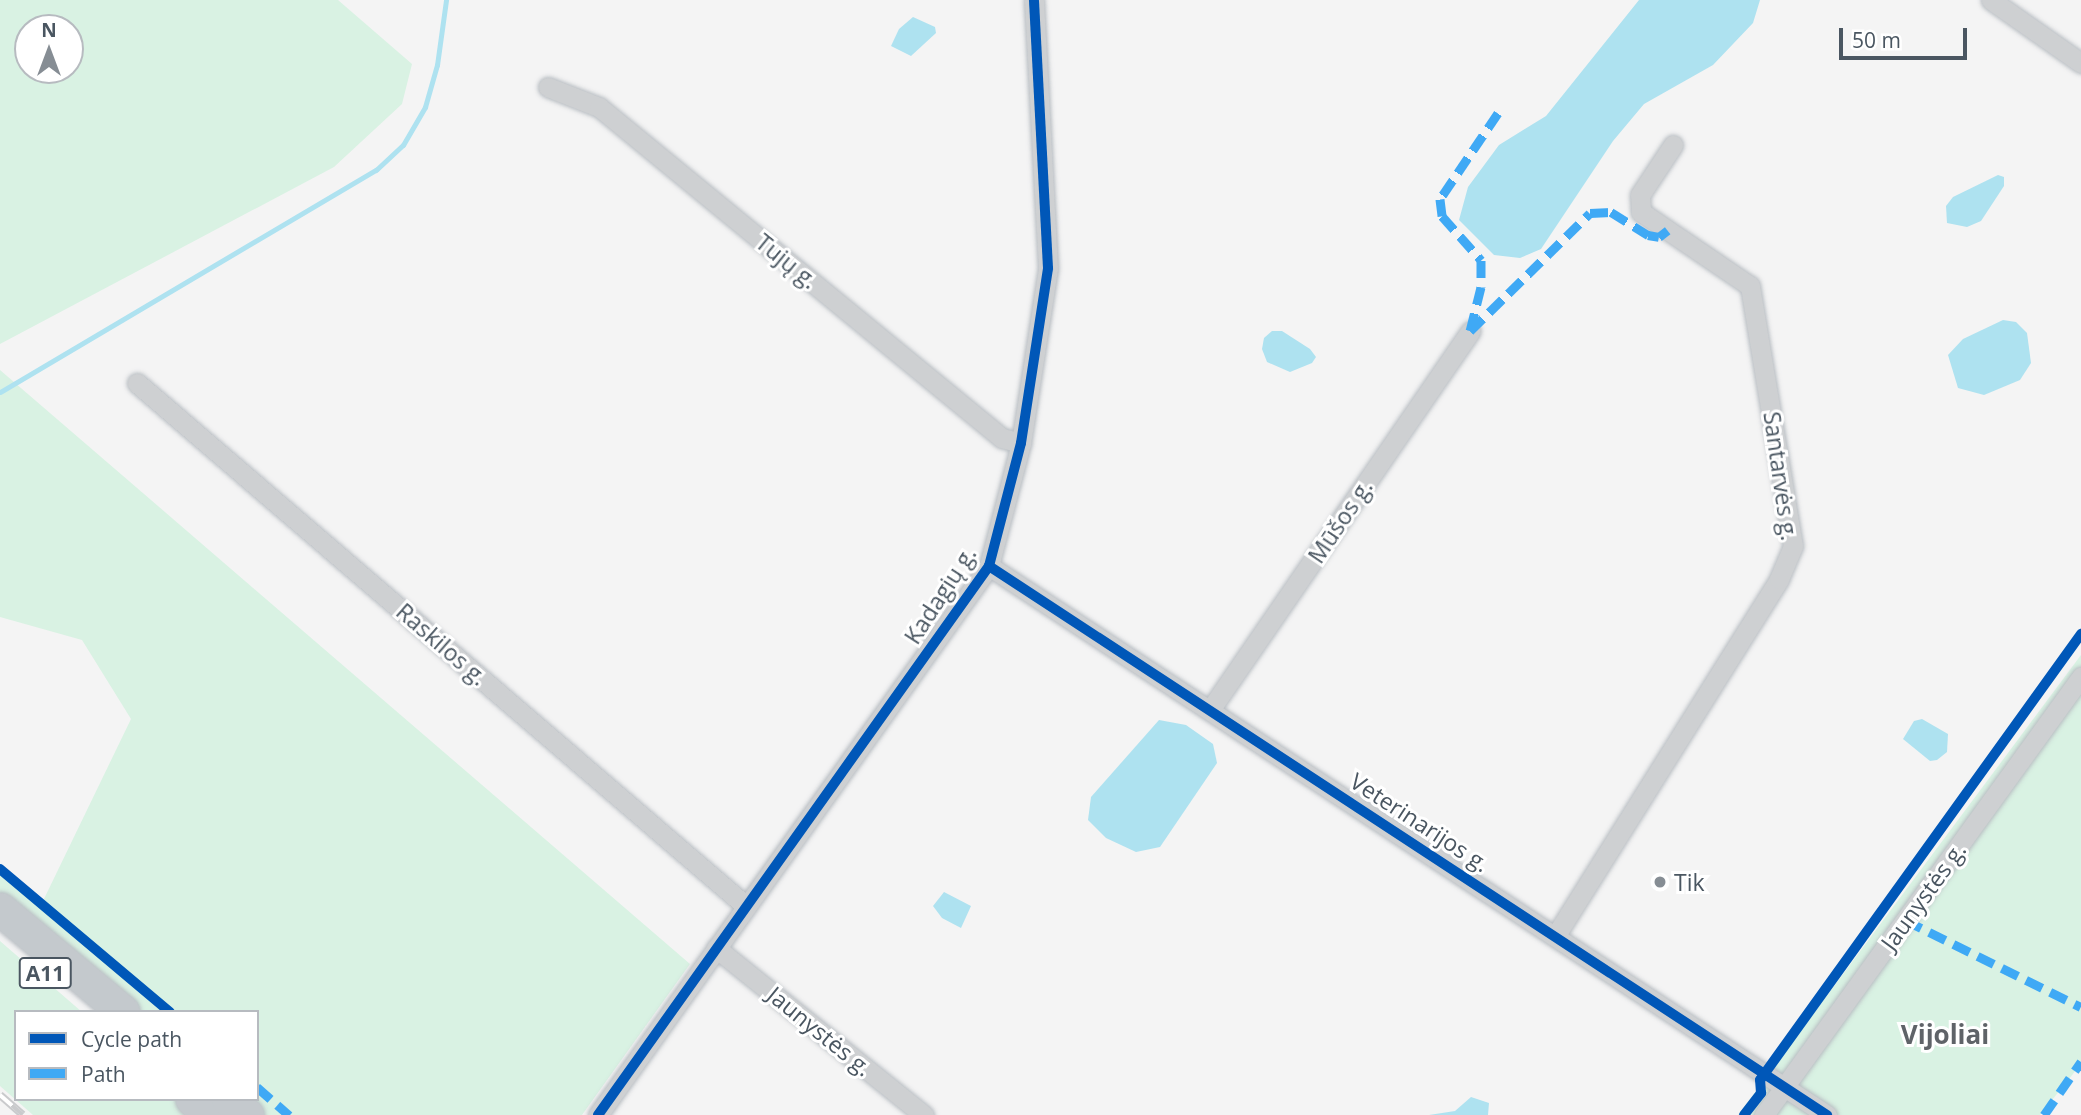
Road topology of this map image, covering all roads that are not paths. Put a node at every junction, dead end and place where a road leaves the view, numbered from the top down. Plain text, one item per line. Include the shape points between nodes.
1 (1034, 0) edge
2 (1992, 0) edge
3 (2081, 63) edge
4 (548, 87) dead end
5 (1672, 145) dead end
6 (1470, 331) dead end
7 (137, 383) dead end
8 (1021, 443) junction
9 (989, 566) junction
10 (2081, 677) edge
11 (1210, 710) junction
12 (746, 906) junction
13 (0, 909) edge
14 (0, 934) edge
15 (1556, 935) junction
16 (716, 948) junction
17 (88, 1010) edge
18 (121, 1010) edge
19 (1786, 1087) junction
20 (194, 1101) edge
21 (230, 1101) edge
22 (211, 1115) edge
23 (247, 1115) edge
24 (598, 1115) edge
25 (924, 1115) edge
26 (1765, 1115) edge
27 (1827, 1115) edge

1 - 8 street, Kadagių g. via 1048,268
2 - 3 street
4 - 8 street, Tujų g. via 599,107 1002,438
5 - 15 street, Santarvės g. via 1640,195 1641,212 1750,286 1793,546 1779,579
6 - 11 street, Mūšos g.
7 - 12 street, Raskilos g.
8 - 9 street, Kadagių g.
9 - 11 street, Veterinarijos g.
9 - 12 street, Kadagių g.
10 - 19 street, Jaunystės g.
11 - 15 street, Veterinarijos g.
12 - 16 street, Kadagių g.
13 - 18 highway, A11
14 - 17 highway, A11
15 - 19 street, Veterinarijos g.
16 - 24 street, Kadagių g.
16 - 25 street, Jaunystės g.
19 - 26 street, Jaunystės g.
19 - 27 street, Veterinarijos g.
20 - 22 highway
21 - 23 highway

